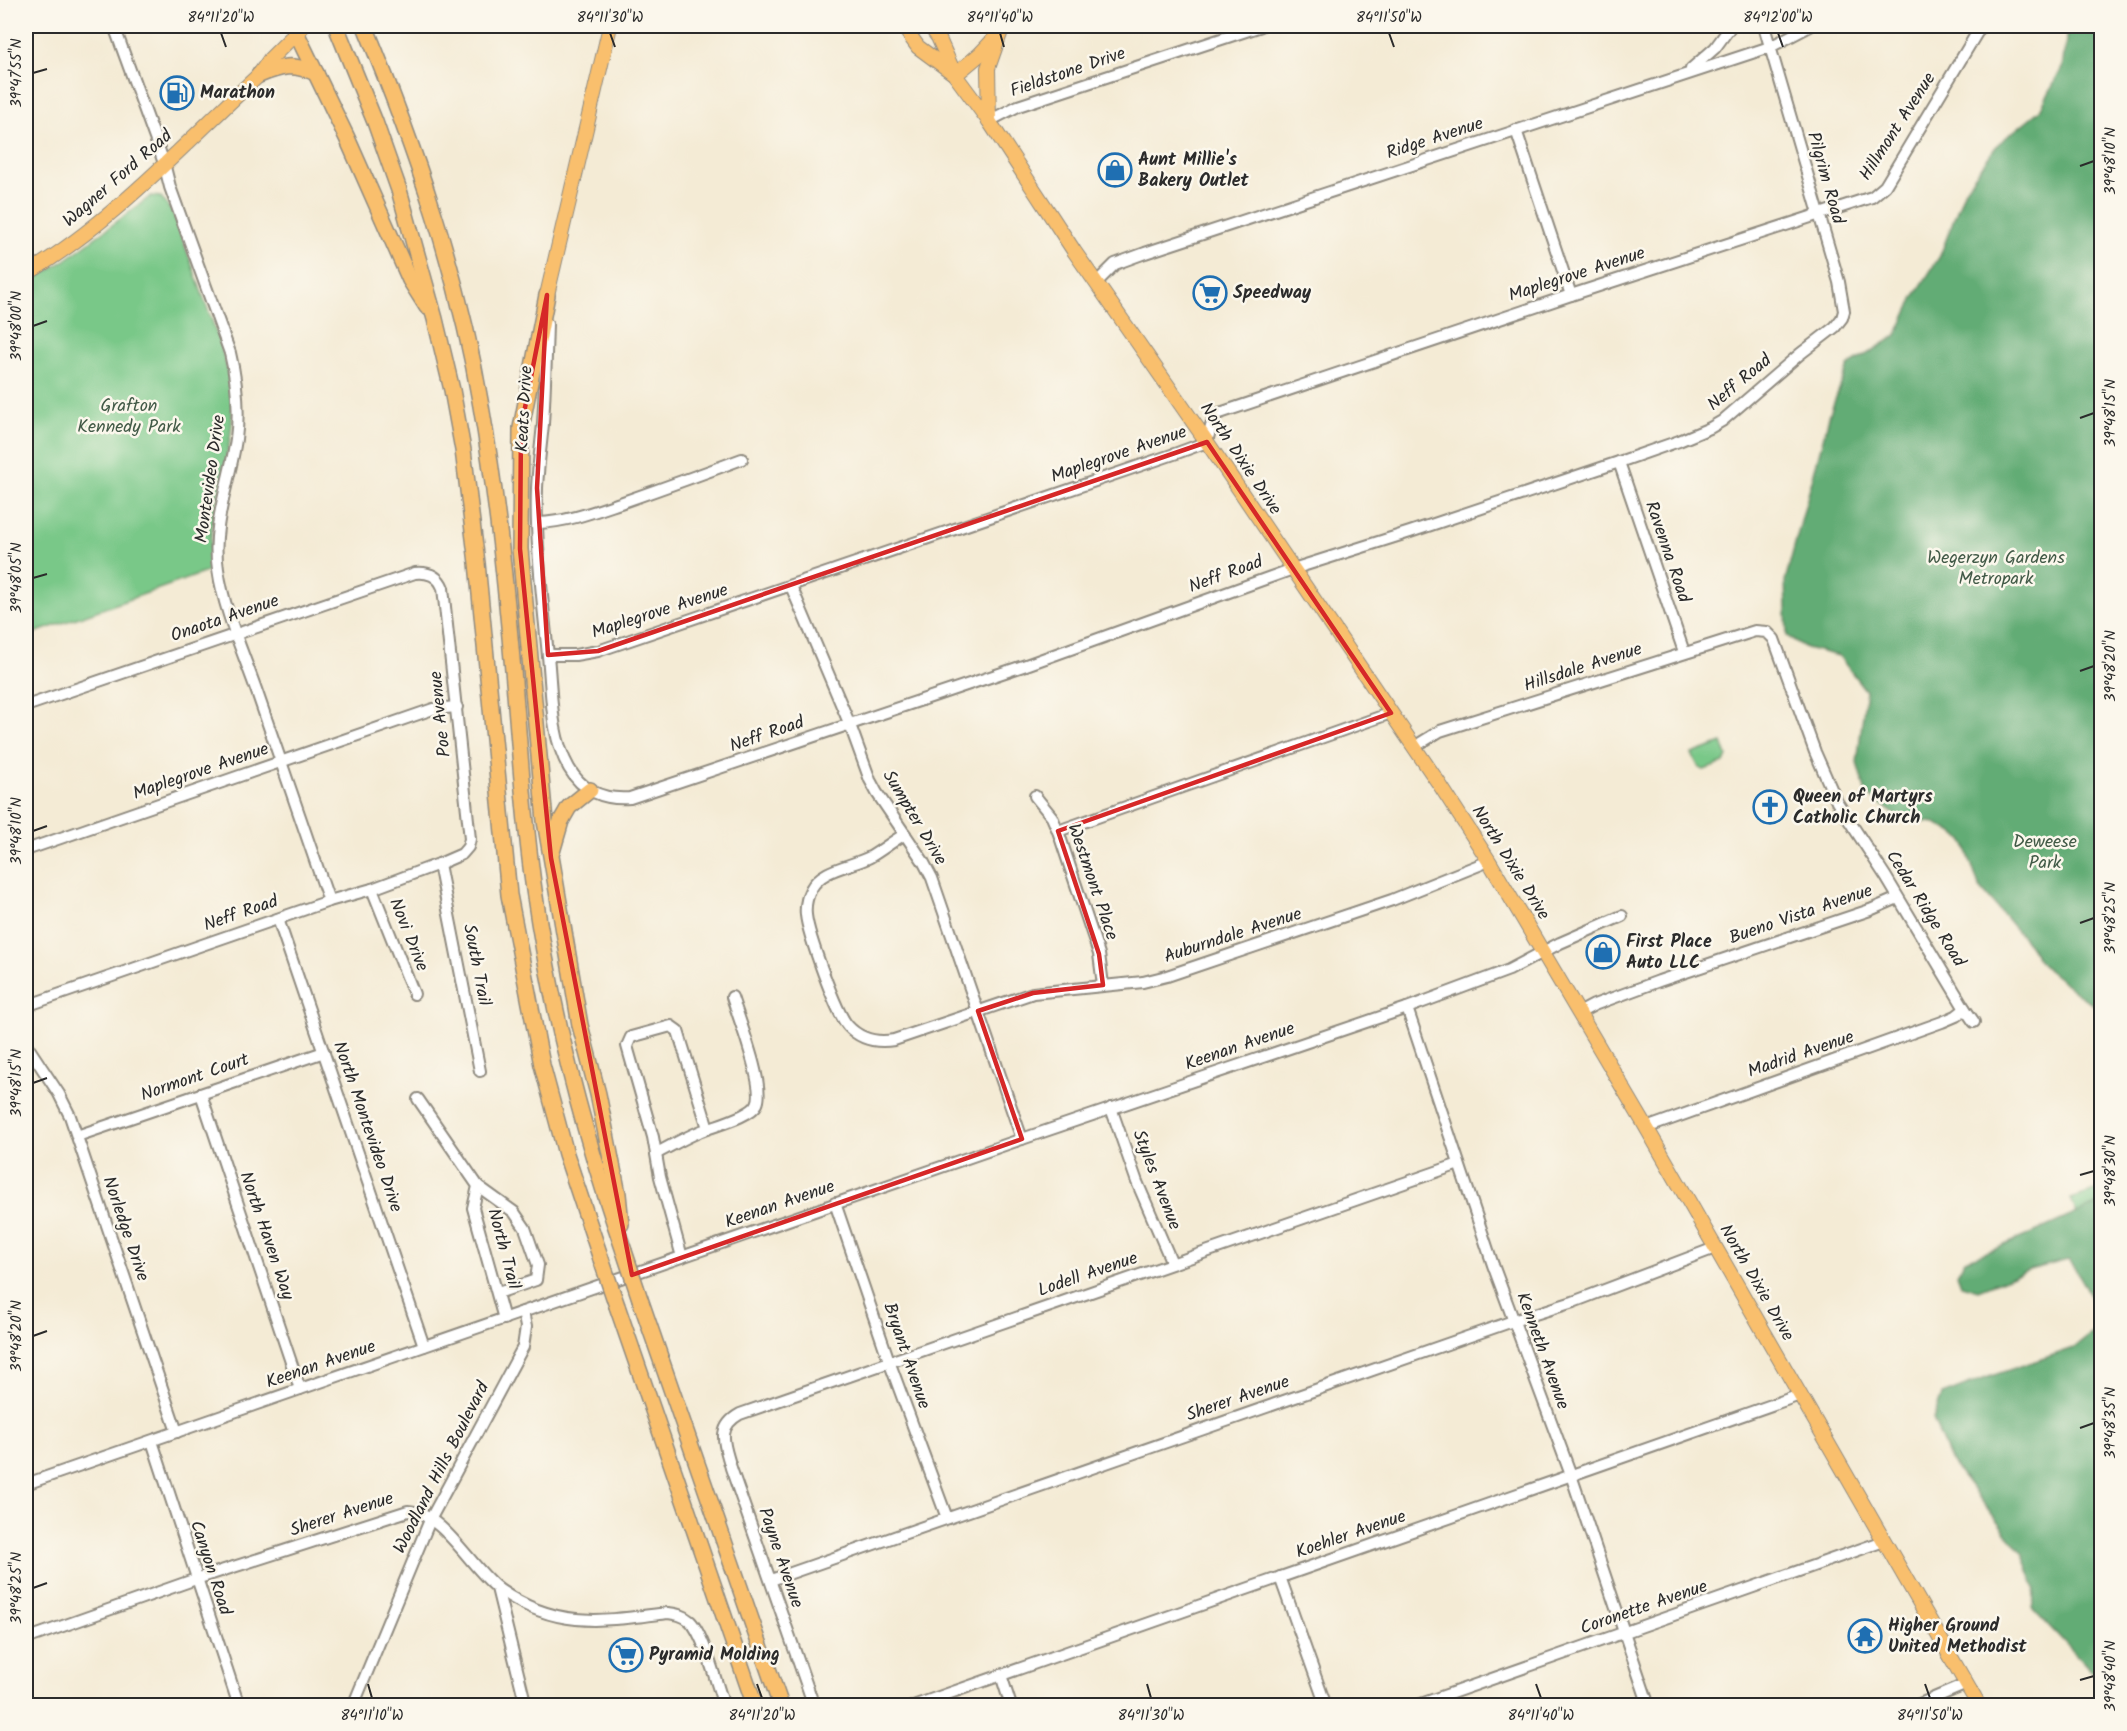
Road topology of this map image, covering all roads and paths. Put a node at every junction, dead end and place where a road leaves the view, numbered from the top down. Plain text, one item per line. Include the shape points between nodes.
1 (114, 26) edge
2 (336, 26) edge
3 (365, 26) edge
4 (610, 26) edge
5 (619, 26) edge
6 (903, 26) edge
7 (930, 26) edge
8 (1261, 26) edge
9 (1731, 26) edge
10 (1764, 26) edge
11 (1810, 26) edge
12 (1981, 26) edge
13 (1003, 27) edge
14 (297, 28) edge
15 (607, 42) junction
16 (1770, 47) junction
17 (316, 73) junction
18 (259, 75) junction
19 (955, 75) junction
20 (1674, 77) junction
21 (989, 121) junction
22 (1516, 130) junction
23 (164, 163) junction
24 (1818, 214) junction
25 (26, 247) edge
26 (29, 271) edge
27 (1096, 282) junction
28 (547, 295) junction
29 (1571, 295) junction
30 (1842, 318) joint
31 (435, 319) junction
32 (1207, 442) junction
33 (742, 459) dead end
34 (1619, 462) junction
35 (538, 523) junction
36 (1293, 569) junction
37 (436, 577) joint
38 (791, 586) junction
39 (1767, 632) joint
40 (236, 633) junction
41 (1684, 652) junction
42 (548, 655) junction
43 (26, 706) edge
44 (457, 707) junction
45 (1391, 712) junction
46 (850, 725) junction
47 (1414, 747) junction
48 (282, 762) junction
49 (590, 790) junction
50 (1035, 796) dead end
51 (1058, 831) junction
52 (904, 834) junction
53 (26, 850) edge
54 (466, 850) joint
55 (551, 858) junction
56 (1490, 861) junction
57 (439, 864) junction
58 (372, 889) junction
59 (1898, 898) junction
60 (328, 901) junction
61 (1622, 916) dead end
62 (278, 919) junction
63 (1544, 952) junction
64 (1103, 985) junction
65 (414, 994) dead end
66 (732, 997) dead end
67 (26, 1006) edge
68 (1407, 1008) junction
69 (1965, 1009) junction
70 (978, 1011) junction
71 (1579, 1013) junction
72 (1974, 1022) dead end
73 (26, 1044) edge
74 (324, 1052) junction
75 (480, 1071) dead end
76 (201, 1094) junction
77 (418, 1099) dead end
78 (1111, 1108) junction
79 (708, 1128) junction
80 (1646, 1128) junction
81 (77, 1136) junction
82 (1022, 1139) junction
83 (657, 1153) junction
84 (1459, 1164) junction
85 (477, 1186) junction
86 (835, 1203) junction
87 (1715, 1248) junction
88 (624, 1251) junction
89 (682, 1257) junction
90 (1172, 1263) junction
91 (498, 1293) junction
92 (523, 1312) junction
93 (504, 1319) junction
94 (1513, 1321) junction
95 (424, 1346) junction
96 (889, 1361) junction
97 (300, 1389) junction
98 (1800, 1395) junction
99 (730, 1421) joint
100 (177, 1432) junction
101 (152, 1441) junction
102 (1571, 1474) junction
103 (26, 1484) edge
104 (947, 1518) junction
105 (430, 1520) junction
106 (1884, 1541) junction
107 (1280, 1577) junction
108 (196, 1579) junction
109 (771, 1580) junction
110 (497, 1588) junction
111 (1625, 1632) junction
112 (26, 1638) edge
113 (1001, 1675) junction
114 (1967, 1684) junction
115 (239, 1706) edge
116 (353, 1706) edge
117 (526, 1706) edge
118 (724, 1706) edge
119 (755, 1706) edge
120 (781, 1706) edge
121 (814, 1706) edge
122 (912, 1706) edge
123 (1011, 1706) edge
124 (1326, 1706) edge
125 (1415, 1706) edge
126 (1649, 1706) edge
127 (1915, 1706) edge
128 (1979, 1706) edge

1 - 23 street, Montevideo Drive
2 - 31 highway via 399,190
3 - 88 highway via 408,136 453,280 471,353 501,540 525,811 544,954 565,1058
4 - 15 main road, Keats Drive
5 - 15 main road
6 - 19 main road, North Dixie Drive via 918,47
7 - 19 main road, North Dixie Drive
8 - 21 street, Fieldstone Drive via 1018,106
9 - 20 street via 1703,60
10 - 16 street
11 - 16 street, Ridge Avenue
12 - 24 street, Hillmont Avenue via 1880,191
13 - 19 main road via 980,55
13 - 21 main road via 988,68
14 - 17 highway
14 - 18 main road, Wagner Ford Road
15 - 28 main road, Keats Drive
16 - 20 street, Ridge Avenue
16 - 24 street, Pilgrim Road
17 - 18 highway via 299,66 279,67
17 - 31 highway via 410,280
18 - 23 main road, Wagner Ford Road
19 - 21 main road, North Dixie Drive
20 - 22 street, Ridge Avenue
21 - 27 main road, North Dixie Drive
22 - 27 street, Ridge Avenue via 1145,253 1115,264
22 - 29 street
23 - 26 main road, Wagner Ford Road via 76,240
23 - 40 street, Montevideo Drive via 234,372 238,416 220,514 217,568
24 - 29 street, Maplegrove Avenue
24 - 30 street, Pilgrim Road via 1844,303
25 - 26 street
27 - 32 main road, North Dixie Drive
28 - 35 street, Keats Drive
28 - 55 highway via 521,428 520,549
29 - 32 street, Maplegrove Avenue via 1214,415
30 - 34 street, Neff Road via 1722,421
31 - 119 highway, bridge via 463,450 509,895 542,1065 566,1154
32 - 36 main road, North Dixie Drive
32 - 38 street, Maplegrove Avenue
33 - 35 street via 585,514
34 - 36 street, Neff Road
34 - 41 street, Ravenna Road
35 - 42 street, Keats Drive
36 - 45 main road, North Dixie Drive
36 - 46 street, Neff Road
37 - 40 street, Onaota Avenue via 415,573
37 - 44 street, Poe Avenue via 443,588
38 - 42 street, Maplegrove Avenue via 598,651
38 - 46 street, Sumpter Drive
39 - 41 street, Hillsdale Avenue via 1755,631
39 - 59 street, Cedar Ridge Road via 1774,639 1832,794
40 - 43 street, Onaota Avenue
40 - 48 street, Montevideo Drive
41 - 47 street, Hillsdale Avenue via 1440,731
42 - 49 street, Keats Drive via 557,738 569,768
44 - 48 street, Maplegrove Avenue via 433,710
44 - 54 street, Poe Avenue via 470,839
45 - 47 main road, North Dixie Drive
45 - 51 street
46 - 49 street, Neff Road via 630,798 610,798
46 - 52 street, Sumpter Drive via 870,780
47 - 56 main road, North Dixie Drive
48 - 53 street, Maplegrove Avenue
48 - 60 street, Montevideo Drive
49 - 55 highway via 569,807
50 - 51 street, Westmont Place
51 - 64 street, Westmont Place via 1100,954
52 - 70 street, Sumpter Drive via 932,878
52 - 70 street, Auburndale Avenue via 870,857 826,874 810,891 807,922 840,1017 853,1031 874,1041 894,1040
54 - 57 street, Neff Road
55 - 88 highway via 580,1025 618,1194
56 - 63 main road, North Dixie Drive
56 - 64 street, Auburndale Avenue via 1392,900 1167,976
57 - 58 street, Neff Road
57 - 75 street, South Trail
58 - 60 street, Neff Road
58 - 65 street, Novi Drive
59 - 69 street, Cedar Ridge Road
59 - 71 street, Bueno Vista Avenue
60 - 62 street, Neff Road
61 - 63 street, Keenan Avenue
62 - 67 street, Neff Road
62 - 74 street, North Montevideo Drive
63 - 68 street, Keenan Avenue via 1498,975
63 - 71 main road, North Dixie Drive
64 - 70 street, Auburndale Avenue via 1033,993
66 - 79 street via 759,1090 758,1104
68 - 78 street, Keenan Avenue
68 - 84 street, Kenneth Avenue
69 - 72 street, Cedar Ridge Road
69 - 80 street, Madrid Avenue via 1942,1022
70 - 82 street, Sumpter Drive
71 - 80 main road, North Dixie Drive
73 - 81 street, Norledge Drive via 59,1094
74 - 76 street, Normont Court
74 - 95 street, North Montevideo Drive
76 - 81 street, Normont Court
76 - 97 street, North Haven Way
77 - 85 street, North Trail
78 - 82 street, Keenan Avenue
78 - 90 street, Styles Avenue
79 - 83 street
79 - 83 street via 678,1031 671,1026 635,1035 627,1046
80 - 87 main road, North Dixie Drive
81 - 100 street, Norledge Drive
82 - 86 street, Keenan Avenue
83 - 89 street
84 - 90 street, Lodell Avenue
84 - 94 street, Kenneth Avenue
85 - 91 street, North Trail via 473,1208
85 - 91 street via 514,1212 525,1228 538,1265 536,1280
86 - 89 street, Keenan Avenue
86 - 96 street, Bryant Avenue
87 - 94 street, Sherer Avenue
87 - 98 main road, North Dixie Drive
88 - 120 highway, bridge
89 - 92 street, Keenan Avenue
90 - 96 street, Lodell Avenue
91 - 93 street, North Trail
92 - 93 street, Keenan Avenue
92 - 105 street, Woodland Hills Boulevard via 523,1347
93 - 95 street, Keenan Avenue
94 - 102 street, Kenneth Avenue
94 - 104 street, Sherer Avenue
95 - 97 street, Keenan Avenue
96 - 99 street, Lodell Avenue via 740,1414
96 - 104 street, Bryant Avenue
97 - 100 street, Keenan Avenue
98 - 102 street, Koehler Avenue
98 - 106 main road, North Dixie Drive
99 - 109 street, Payne Avenue via 723,1438
100 - 101 street, Keenan Avenue
101 - 103 street, Keenan Avenue
101 - 108 street, Canyon Road
102 - 107 street, Koehler Avenue
102 - 111 street, Kenneth Avenue
104 - 109 street, Sherer Avenue
105 - 108 street, Sherer Avenue via 408,1512
105 - 110 street, Sherer Avenue
105 - 116 street, Woodland Hills Boulevard
106 - 111 street, Coronette Avenue
106 - 114 main road, North Dixie Drive
107 - 113 street, Koehler Avenue
107 - 124 street
108 - 112 street, Sherer Avenue
108 - 115 street, Canyon Road
109 - 121 street, Payne Avenue
110 - 117 street
110 - 118 street, Sherer Avenue via 546,1614 565,1619 593,1621 668,1613 688,1619 696,1630
111 - 125 street, Coronette Avenue
111 - 126 street, Kenneth Avenue
113 - 122 street, Koehler Avenue
113 - 123 street
114 - 127 street
114 - 128 main road, North Dixie Drive

